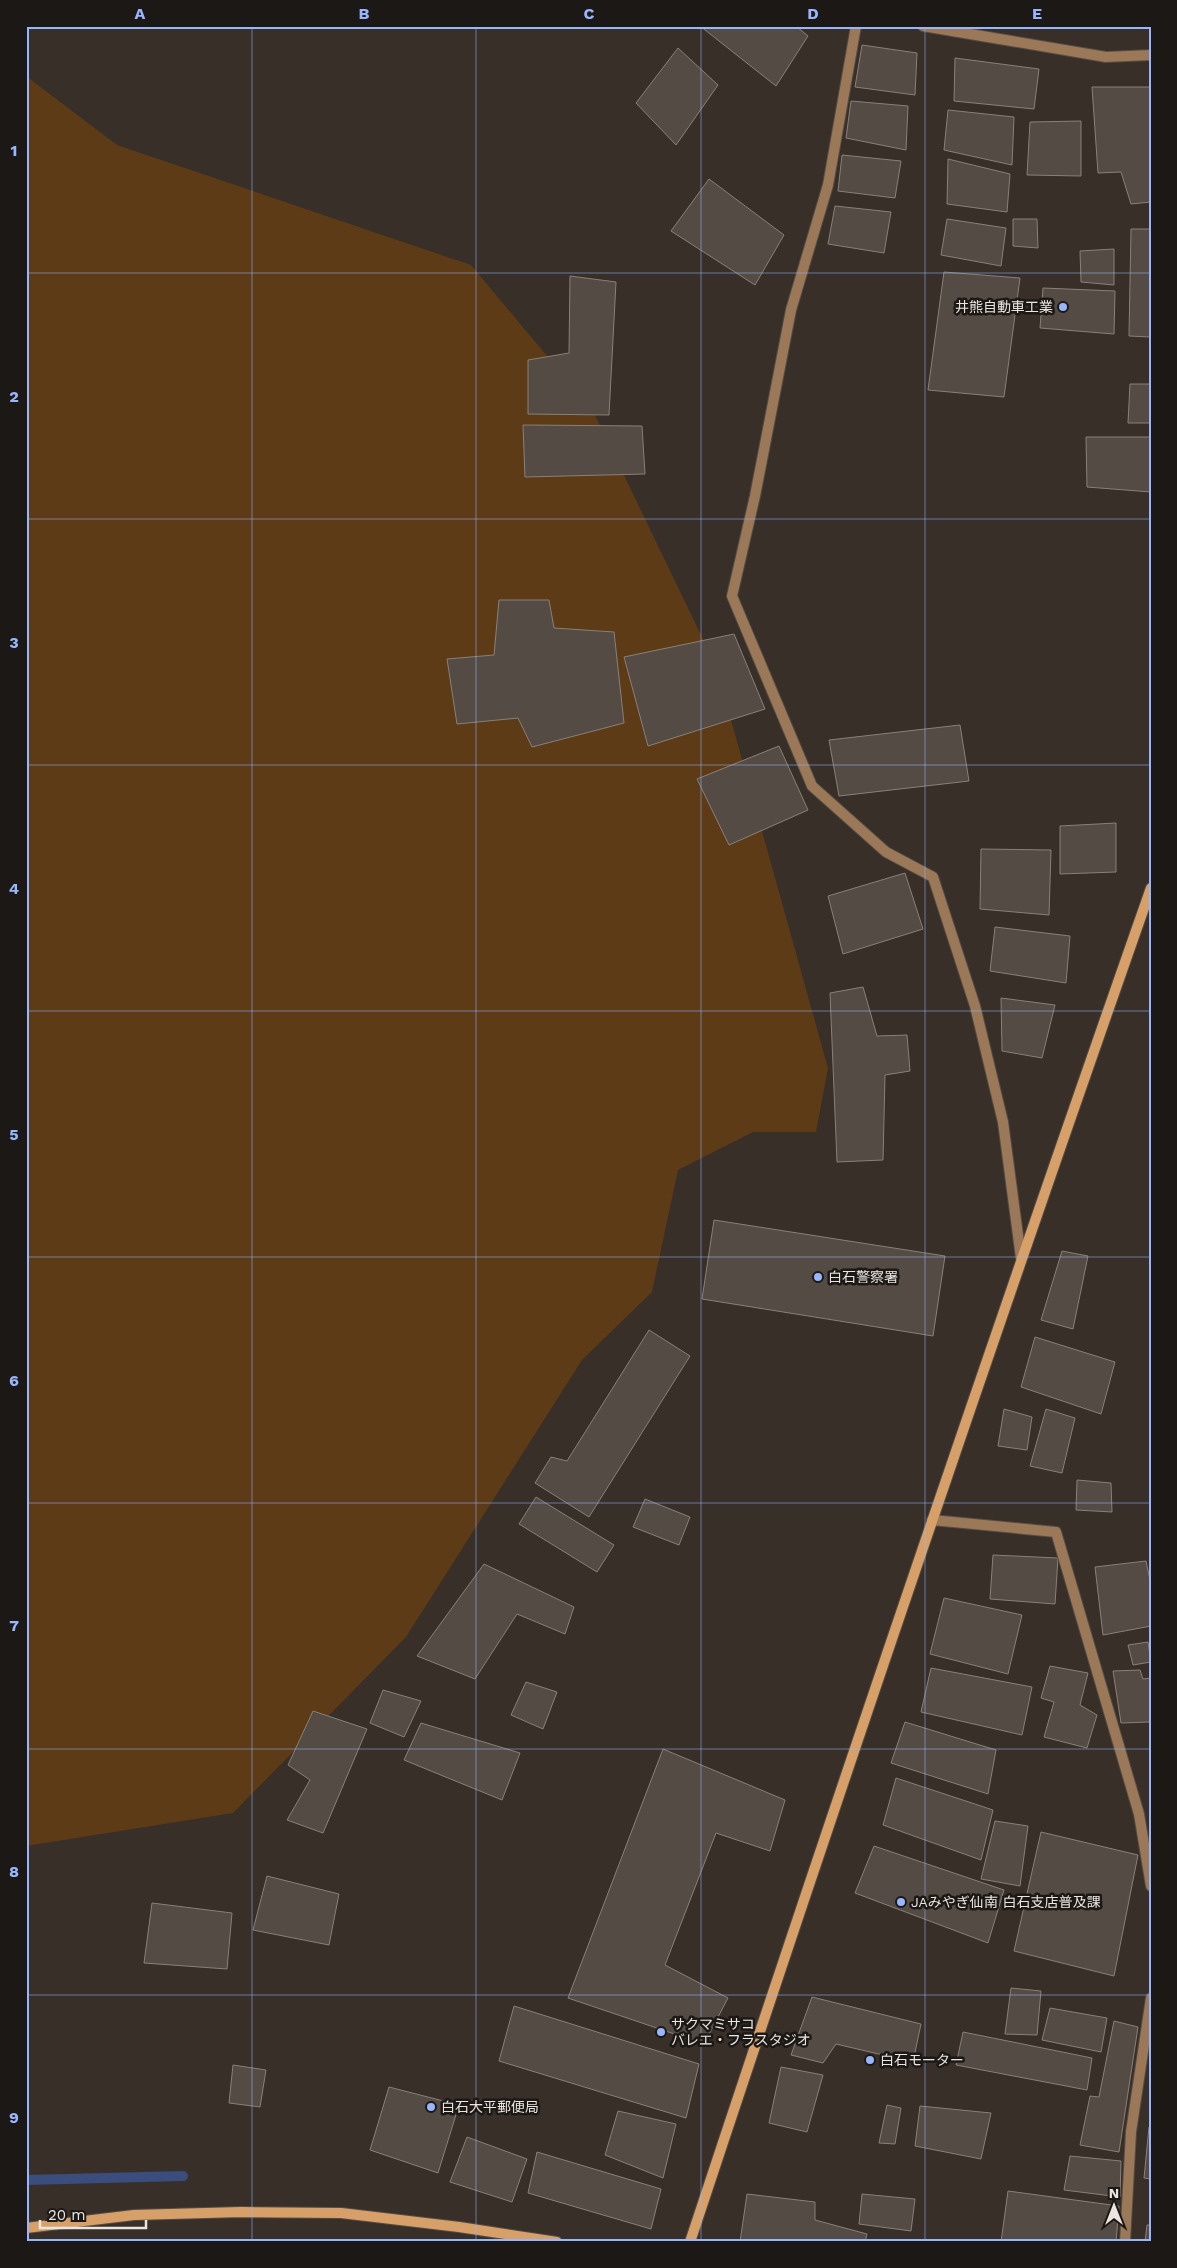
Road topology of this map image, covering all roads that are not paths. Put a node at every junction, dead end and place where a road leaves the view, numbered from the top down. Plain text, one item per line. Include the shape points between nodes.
1 (856, 26) edge
2 (923, 26) edge
3 (1151, 55) edge
4 (1151, 888) edge
5 (1020, 1258) junction
6 (932, 1520) junction
7 (1151, 1886) edge
8 (1151, 1998) edge
9 (26, 2228) edge
10 (557, 2242) edge
11 (690, 2242) edge
12 (1125, 2242) edge

1 - 5 street via 828,185 791,310 732,596 812,786 886,852 933,877 974,1006 1003,1122
2 - 3 street via 1106,57
4 - 5 street
5 - 6 street
6 - 7 street via 1056,1532 1139,1814
6 - 11 street
8 - 12 street via 1131,2132
9 - 10 street via 134,2215 341,2214

